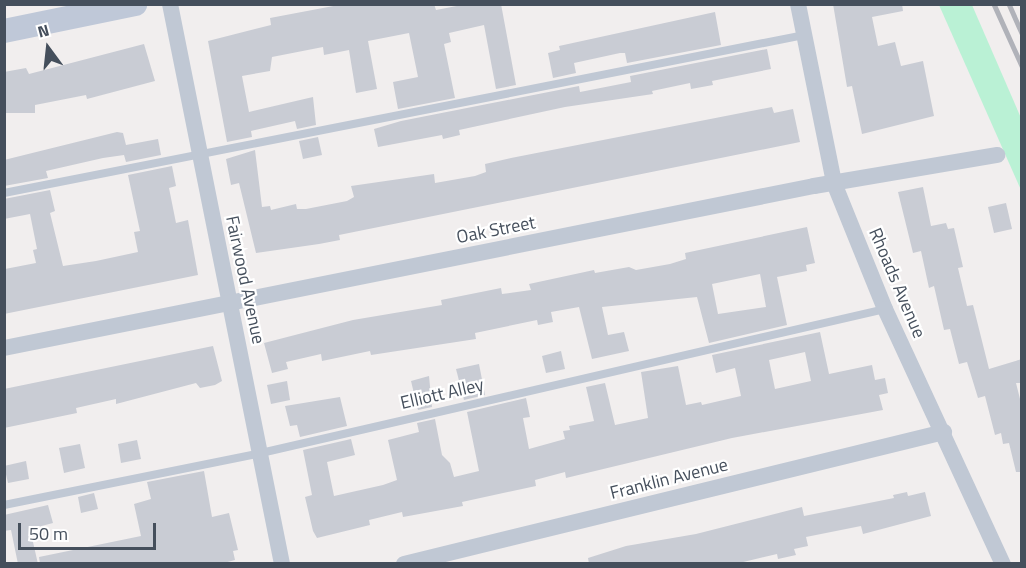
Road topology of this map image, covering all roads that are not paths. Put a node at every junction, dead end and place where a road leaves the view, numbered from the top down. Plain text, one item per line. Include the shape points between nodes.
1 (135, 4) edge
2 (170, 4) edge
3 (798, 4) edge
4 (4, 31) edge
5 (804, 35) junction
6 (200, 153) junction
7 (997, 154) dead end
8 (834, 183) junction
9 (4, 193) edge
10 (229, 303) junction
11 (885, 309) junction
12 (4, 348) edge
13 (944, 432) junction
14 (261, 453) junction
15 (4, 505) edge
16 (282, 564) edge
17 (404, 564) edge
18 (1003, 564) edge

1 - 4 street
2 - 6 street, Fairwood Avenue
3 - 5 street, Rhoads Avenue
5 - 6 lane
5 - 8 street, Rhoads Avenue
6 - 9 lane
6 - 10 street, Fairwood Avenue
7 - 8 street, Oak Street
8 - 10 street, Oak Street
8 - 11 street, Rhoads Avenue
10 - 12 street, Oak Street
10 - 14 street, Fairwood Avenue
11 - 13 street, Rhoads Avenue
11 - 14 lane, Elliott Alley
13 - 17 street, Franklin Avenue
13 - 18 street, Rhoads Avenue
14 - 15 lane, Elliott Alley
14 - 16 street, Fairwood Avenue

